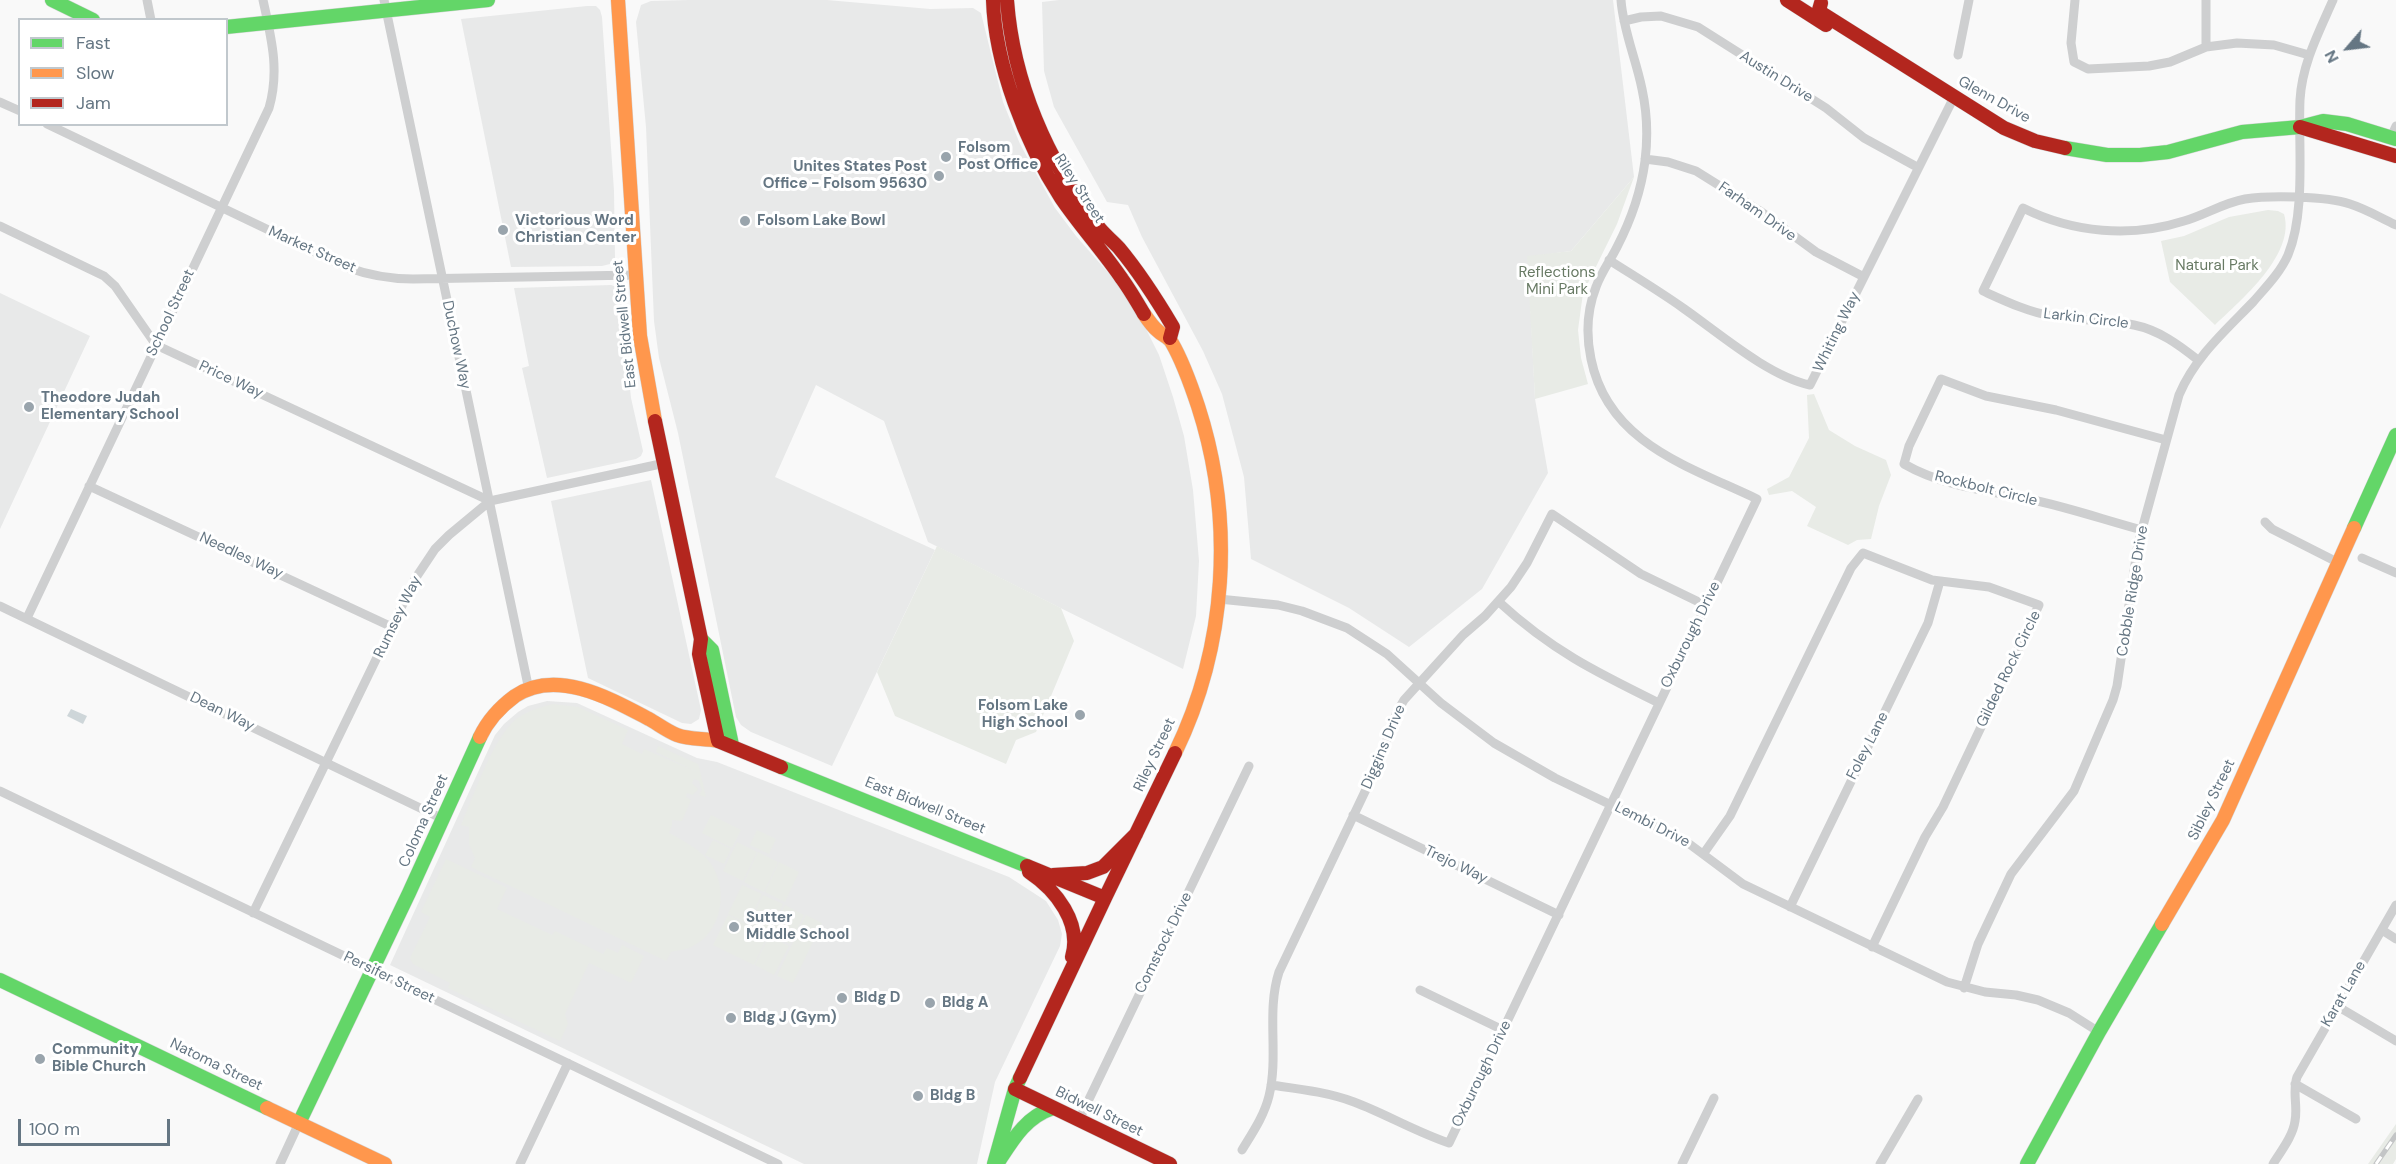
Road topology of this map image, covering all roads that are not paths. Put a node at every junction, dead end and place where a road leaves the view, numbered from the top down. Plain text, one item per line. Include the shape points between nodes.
1 (52, 0) edge
2 (147, 0) edge
3 (263, 0) edge
4 (488, 0) edge
5 (618, 0) edge
6 (993, 0) edge
7 (1007, 0) edge
8 (1622, 0) edge
9 (1787, 0) edge
10 (1969, 0) edge
11 (2074, 0) edge
12 (2206, 0) edge
13 (2333, 0) edge
14 (1820, 1) edge
15 (385, 5) edge
16 (89, 18) edge
17 (152, 18) edge
18 (1624, 21) junction
19 (268, 23) junction
20 (228, 27) edge
21 (1863, 39) junction
22 (2206, 47) junction
23 (1958, 55) dead end
24 (2309, 55) junction
25 (1954, 97) junction
26 (0, 102) edge
27 (18, 110) edge
28 (51, 126) edge
29 (2300, 127) junction
30 (2394, 134) edge
31 (2343, 140) junction
32 (2396, 156) edge
33 (1645, 159) junction
34 (1917, 167) junction
35 (2298, 198) junction
36 (221, 208) junction
37 (2396, 225) edge
38 (0, 226) edge
39 (1101, 251) junction
40 (1609, 260) junction
41 (636, 275) junction
42 (1864, 277) junction
43 (443, 279) junction
44 (1161, 307) junction
45 (1170, 338) junction
46 (156, 345) junction
47 (2198, 360) junction
48 (2396, 435) edge
49 (2166, 440) junction
50 (664, 463) junction
51 (89, 486) junction
52 (489, 501) junction
53 (2265, 522) dead end
54 (2142, 530) junction
55 (2362, 558) dead end
56 (2339, 563) junction
57 (2396, 573) edge
58 (1940, 581) junction
59 (1219, 599) junction
60 (1499, 602) junction
61 (1706, 605) junction
62 (0, 606) edge
63 (27, 618) junction
64 (392, 627) junction
65 (701, 639) junction
66 (1417, 682) junction
67 (529, 690) junction
68 (1659, 703) junction
69 (718, 741) junction
70 (732, 745) junction
71 (325, 762) junction
72 (1249, 766) dead end
73 (0, 791) edge
74 (1612, 805) junction
75 (1353, 815) junction
76 (443, 819) junction
77 (1136, 834) junction
78 (1704, 854) junction
79 (1006, 858) junction
80 (1050, 875) junction
81 (1105, 898) junction
82 (2396, 905) edge
83 (1790, 907) junction
84 (253, 913) junction
85 (1559, 915) junction
86 (2382, 930) junction
87 (2396, 939) edge
88 (1872, 947) junction
89 (373, 970) junction
90 (0, 980) edge
91 (1063, 986) junction
92 (1964, 988) junction
93 (1420, 990) dead end
94 (2337, 1006) junction
95 (1503, 1030) junction
96 (2099, 1032) junction
97 (2396, 1041) edge
98 (568, 1063) junction
99 (2295, 1084) junction
100 (1271, 1085) junction
101 (1015, 1089) junction
102 (1714, 1098) dead end
103 (1918, 1099) dead end
104 (1053, 1108) junction
105 (2356, 1119) dead end
106 (1079, 1120) junction
107 (299, 1123) junction
108 (1242, 1150) dead end
109 (762, 1160) edge
110 (280, 1164) edge
111 (385, 1164) edge
112 (520, 1164) edge
113 (778, 1164) edge
114 (995, 1164) edge
115 (1170, 1164) edge
116 (1682, 1164) edge
117 (1880, 1164) edge
118 (2027, 1164) edge
119 (2273, 1164) edge

1 - 16 main road
2 - 17 street
3 - 19 street, School Street
4 - 15 main road
5 - 41 main road, East Bidwell Street
6 - 39 main road, Riley Street via 1007,76 1029,139 1058,193
7 - 44 main road, Riley Street via 1026,93 1047,144 1083,207 1119,248
8 - 18 street, Oxburough Drive
9 - 21 main road, Glenn Drive via 1847,39
10 - 23 street
11 - 22 street via 2074,62 2088,69 2149,66
12 - 22 street
13 - 24 street, Cobble Ridge Drive
14 - 21 main road via 1823,14
15 - 19 main road
15 - 43 street, Duchow Way
18 - 33 street, Oxburough Drive via 1643,97
18 - 34 street, Austin Drive via 1661,16 1698,27 1826,108 1864,138
19 - 20 main road
19 - 36 street, School Street via 275,58 273,94
21 - 25 main road, Glenn Drive
22 - 24 street via 2255,43
24 - 29 street, Cobble Ridge Drive via 2301,90
25 - 29 main road, Glenn Drive via 2017,134 2063,148 2107,155 2168,152 2242,132
25 - 34 street, Whiting Way
26 - 27 street
28 - 36 street, Market Street
29 - 30 main road, Glenn Drive via 2323,121
29 - 31 main road, Glenn Drive
29 - 35 street, Cobble Ridge Drive
30 - 31 main road via 2384,144 2349,134
31 - 32 main road, Glenn Drive
33 - 40 street, Oxburough Drive via 1635,205
33 - 42 street, Farham Drive via 1682,166 1702,175 1816,252
34 - 42 street, Whiting Way
35 - 37 street via 2349,204
35 - 47 street, Cobble Ridge Drive via 2293,239 2282,267
35 - 47 street, Larkin Circle via 2243,200 2186,221 2114,232 2071,226 2023,208 1983,291 2050,316 2119,322 2151,330
36 - 43 street, Market Street via 362,273 396,279
36 - 46 street, School Street
38 - 46 street via 104,276
39 - 44 main road via 1118,260 1149,303
39 - 45 main road, Riley Street via 1157,331
40 - 42 street, Whiting Way via 1743,352 1794,382 1810,385
40 - 61 street, Oxburough Drive via 1592,300 1588,335 1593,370 1607,403 1629,430 1652,448 1756,499
41 - 43 street, Market Street
41 - 50 main road, East Bidwell Street via 643,362
43 - 52 street, Duchow Way
44 - 45 main road, Riley Street via 1173,327
45 - 59 main road, Riley Street via 1189,379 1215,472 1221,537
46 - 51 street, School Street
46 - 52 street, Price Way
47 - 49 street, Cobble Ridge Drive via 2179,395
48 - 56 main road, Sibley Street
49 - 54 street, Cobble Ridge Drive
49 - 54 street, Rockbolt Circle via 2056,410 1986,396 1941,379 1904,464 1975,489
50 - 52 street, Rumsey Way
50 - 65 main road, East Bidwell Street
51 - 63 street, School Street
51 - 64 street, Needles Way
52 - 64 street, Rumsey Way via 435,549
52 - 67 street, Duchow Way
53 - 56 street
54 - 92 street, Cobble Ridge Drive via 2113,700 2074,791 2011,874 1976,949
55 - 57 street
56 - 96 main road, Sibley Street via 2223,820
58 - 78 street, Gilded Rock Circle via 1863,553 1851,568 1730,816
58 - 83 street, Foley Lane via 1928,623
58 - 88 street, Gilded Rock Circle via 1989,587 2039,605
59 - 66 street, Lembi Drive via 1278,605 1325,618 1368,640
59 - 77 main road, Riley Street via 1194,707
60 - 61 street, Diggins Drive via 1522,571 1552,514 1641,574
60 - 66 street, Diggins Drive
60 - 68 street via 1563,654
61 - 68 street, Oxburough Drive
62 - 63 street, Dean Way
63 - 71 street, Dean Way
64 - 71 street, Rumsey Way
65 - 69 main road, East Bidwell Street via 699,654
65 - 70 main road, East Bidwell Street via 711,650
66 - 74 street, Lembi Drive via 1494,743
66 - 75 street, Diggins Drive via 1396,714 1380,760
67 - 69 main road, Coloma Street via 554,685 580,688 680,736
67 - 76 main road, Coloma Street via 495,711 485,726
68 - 74 street, Oxburough Drive
69 - 70 main road, East Bidwell Street
70 - 79 main road, East Bidwell Street
71 - 76 street, Dean Way
71 - 84 street, Rumsey Way
72 - 106 street, Comstock Drive
73 - 84 street, Persifer Street
74 - 78 street, Lembi Drive
74 - 85 street, Oxburough Drive
75 - 85 street, Trejo Way
75 - 100 street, Diggins Drive via 1275,985
76 - 89 main road, Coloma Street
77 - 80 main road via 1103,867 1087,873
77 - 81 main road, Riley Street
78 - 83 street, Lembi Drive via 1743,884
79 - 80 main road, East Bidwell Street
79 - 91 main road via 1035,876 1059,901 1070,921 1075,943
80 - 81 main road, East Bidwell Street
81 - 91 main road, Riley Street
82 - 86 street, Karat Lane
83 - 88 street, Lembi Drive
84 - 89 street, Persifer Street
85 - 95 street, Oxburough Drive
86 - 87 street
86 - 94 street, Karat Lane
88 - 92 street, Lembi Drive
89 - 98 street, Persifer Street
89 - 107 main road, Coloma Street
90 - 107 main road, Natoma Street
91 - 101 main road, Riley Street
92 - 96 street, Lembi Drive via 2038,1000
93 - 95 street
94 - 97 street
94 - 99 street, Karat Lane
95 - 100 street, Oxburough Drive via 1449,1143 1347,1100
96 - 118 main road, Sibley Street
98 - 109 street, Persifer Street
98 - 112 street
99 - 105 street
99 - 119 street via 2293,1128
100 - 108 street, Diggins Drive via 1264,1110
101 - 104 main road, Bidwell Street
101 - 114 main road, Riley Street
102 - 116 street
103 - 117 street
104 - 106 main road, Bidwell Street
104 - 114 main road via 1028,1120
106 - 115 main road, Bidwell Street
107 - 110 street, Coloma Street
107 - 111 main road, Natoma Street
109 - 113 street, Persifer Street

